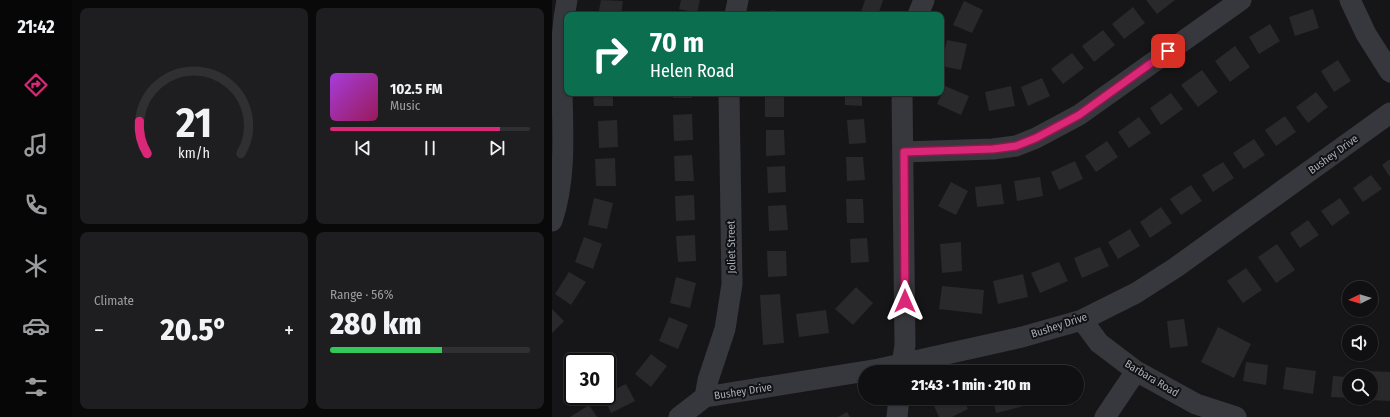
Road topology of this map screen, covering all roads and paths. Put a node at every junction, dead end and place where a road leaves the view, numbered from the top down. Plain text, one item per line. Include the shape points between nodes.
1 (738, 0) edge
2 (924, 0) edge
3 (1241, 0) edge
4 (1350, 0) edge
5 (561, 9) edge
6 (736, 12) edge
7 (919, 12) edge
8 (1390, 72) edge
9 (729, 96) edge
10 (902, 96) edge
11 (1390, 113) edge
12 (904, 152) junction
13 (552, 221) edge
14 (1082, 320) junction
15 (902, 365) edge
16 (913, 365) edge
17 (1136, 371) junction
18 (858, 372) edge
19 (705, 397) junction
20 (898, 405) edge
21 (679, 417) edge
22 (897, 417) edge
23 (1105, 417) edge
24 (1236, 417) edge

1 - 6 street
2 - 7 street
3 - 12 street via 1079,115 1036,138 1016,146 993,149
4 - 8 street via 1366,34
5 - 13 street via 561,162 558,203
9 - 19 street, Joliet Street via 732,284 725,329
10 - 12 street
11 - 14 street, Bushey Drive via 1175,268 1136,293
12 - 15 street via 905,345
14 - 16 street, Bushey Drive
14 - 17 street, Barbara Road via 1099,343
17 - 23 street
17 - 24 street, Barbara Road via 1196,404
18 - 19 street, Bushey Drive
19 - 21 street, Bushey Drive
20 - 22 street

